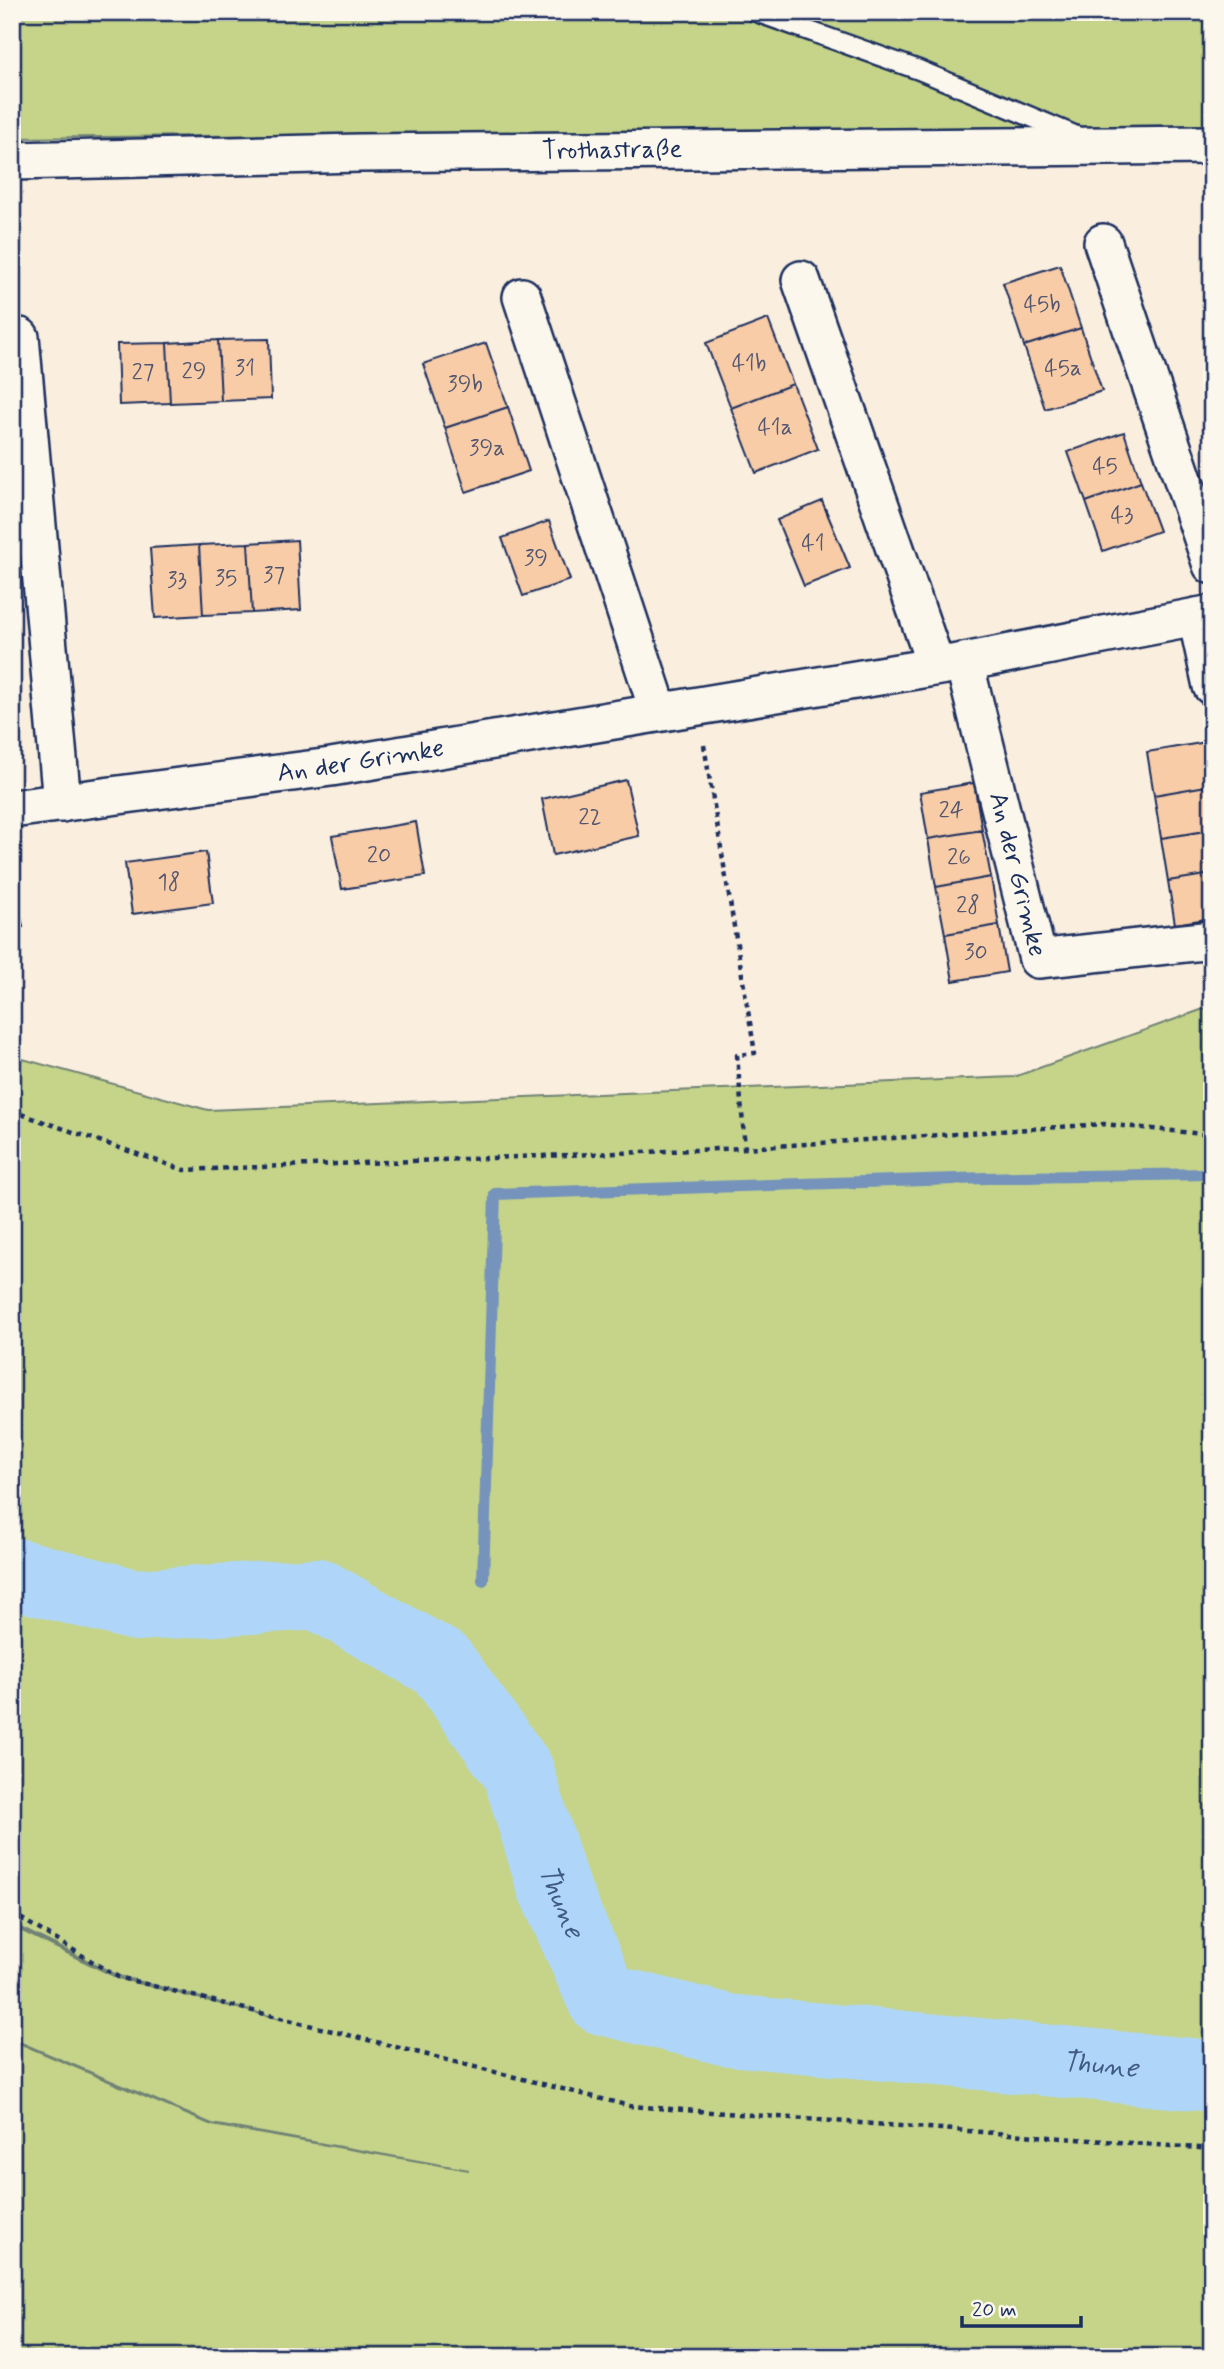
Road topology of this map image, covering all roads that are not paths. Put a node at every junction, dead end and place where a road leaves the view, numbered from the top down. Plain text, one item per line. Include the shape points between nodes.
1 (755, 12) edge
2 (1212, 145) edge
3 (1100, 146) junction
4 (12, 160) edge
5 (1102, 243) dead end
6 (801, 280) dead end
7 (522, 297) dead end
8 (20, 337) dead end
9 (1212, 565) edge
10 (1204, 615) edge
11 (950, 664) junction
12 (1212, 686) edge
13 (659, 712) junction
14 (62, 803) junction
15 (12, 809) edge
16 (1212, 940) edge

1 - 3 lane via 919,70
2 - 3 street, Trothastraße
3 - 4 street, Trothastraße
5 - 9 street
6 - 11 street, An der Grimke
7 - 13 street
8 - 14 street
10 - 11 street, An der Grimke
10 - 12 street, An der Grimke
11 - 13 street, An der Grimke
11 - 16 street, An der Grimke via 1038,959
13 - 14 street, An der Grimke via 331,767
14 - 15 street, An der Grimke

